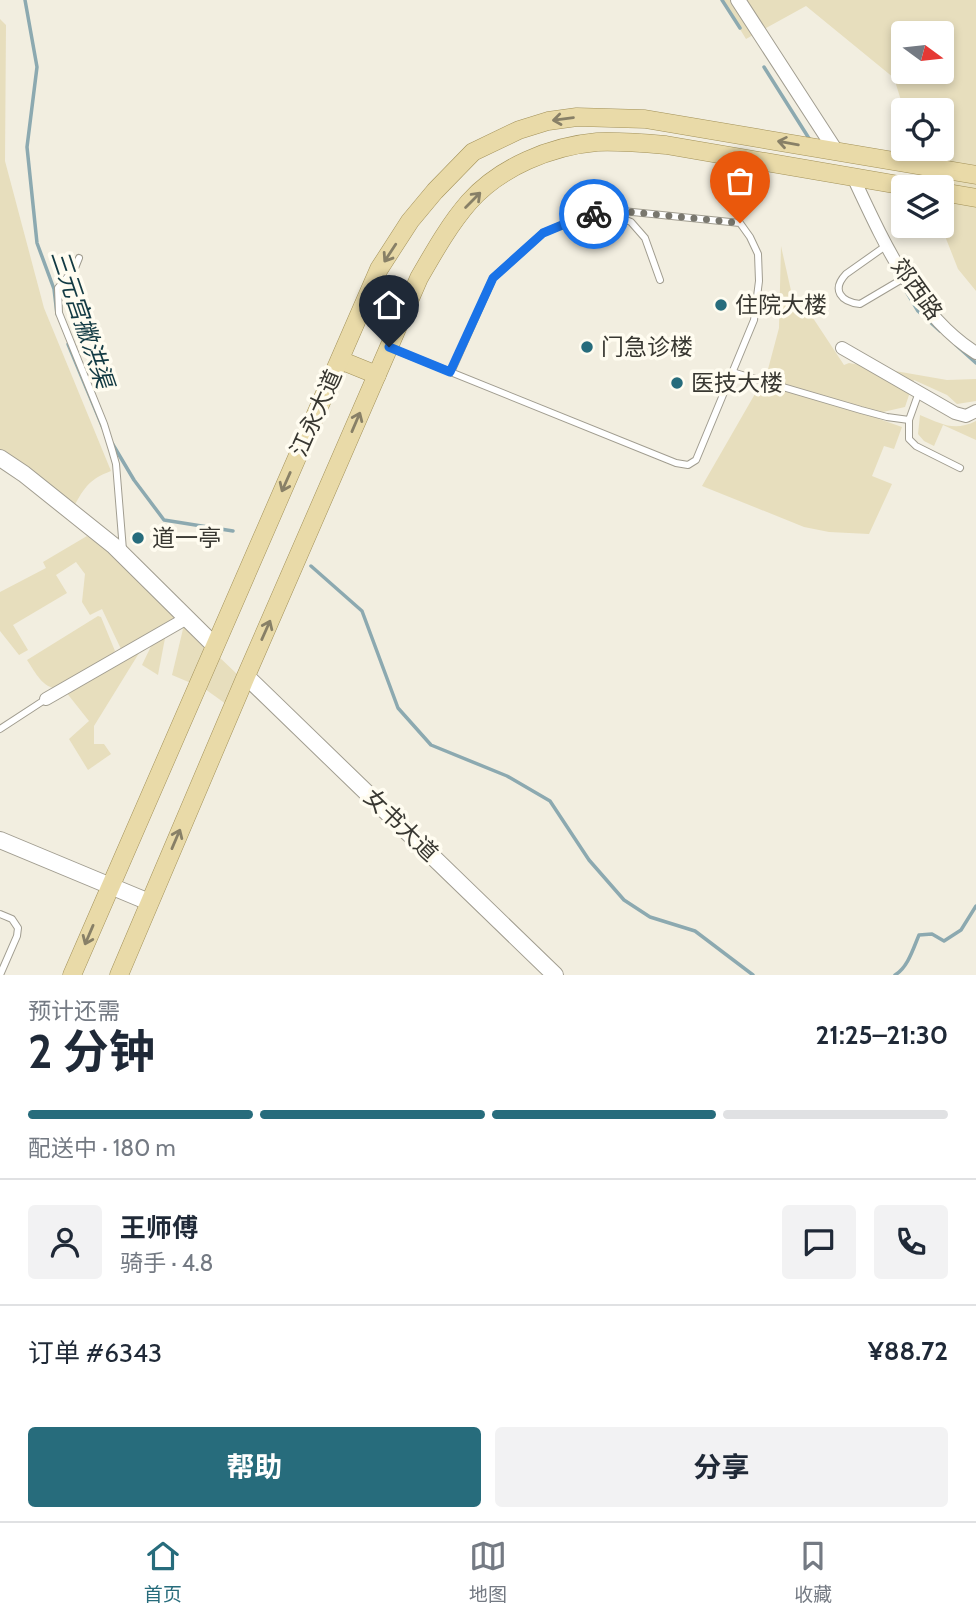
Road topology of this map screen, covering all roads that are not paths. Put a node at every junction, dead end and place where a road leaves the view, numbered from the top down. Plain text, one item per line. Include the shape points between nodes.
1 (738, 0) edge
2 (836, 151) junction
3 (976, 175) edge
4 (853, 177) junction
5 (891, 184) edge
6 (954, 194) edge
7 (976, 198) edge
8 (604, 212) junction
9 (884, 247) junction
10 (79, 258) dead end
11 (902, 279) junction
12 (660, 280) dead end
13 (389, 347) junction
14 (842, 348) dead end
15 (976, 353) edge
16 (340, 360) junction
17 (450, 372) junction
18 (732, 372) junction
19 (377, 375) junction
20 (919, 392) junction
21 (976, 411) edge
22 (909, 420) junction
23 (0, 458) edge
24 (960, 468) dead end
25 (124, 556) junction
26 (187, 618) junction
27 (215, 646) junction
28 (246, 676) junction
29 (46, 699) joint
30 (0, 729) edge
31 (0, 840) edge
32 (0, 851) edge
33 (108, 890) junction
34 (147, 906) junction
35 (0, 914) edge
36 (0, 975) edge
37 (72, 975) edge
38 (119, 975) edge
39 (555, 975) edge

1 - 2 street
2 - 3 main road, 江永大道
2 -> 16 main road, 江永大道 via 645,119 577,117 519,130 473,152 410,220 379,269
4 - 5 main road, 江永大道
4 - 9 street, 郊西路
13 -> 4 main road, 江永大道 via 419,278 470,201 507,170 535,157 596,142 628,142
6 - 7 main road
8 - 12 lane via 631,222 645,237
8 - 17 lane via 543,233 493,278
8 - 18 lane via 740,223 758,254 759,281 754,320
9 - 11 street, 郊西路
9 - 11 lane via 841,279 840,295 860,304
10 - 25 lane via 58,288 59,313 116,464
11 - 15 street, 郊西路 via 927,309
13 - 17 lane
13 - 19 main road, 江永大道
14 - 20 street
16 - 19 main road
16 -> 27 main road, 江永大道
17 - 18 lane via 688,465 696,460
18 - 22 lane
28 -> 19 main road, 江永大道
20 - 21 street via 966,416
20 - 22 lane
22 - 24 lane via 909,439 916,446
23 - 25 main road
25 - 26 main road
26 - 27 main road
26 - 29 street
27 - 33 main road, 江永大道
34 -> 28 main road, 江永大道
28 - 39 main road, 女书大道
29 - 30 lane
31 - 33 main road
32 - 33 main road
33 - 34 main road
33 -> 37 main road, 江永大道
34 - 38 main road, 江永大道
35 - 36 lane via 18,928

